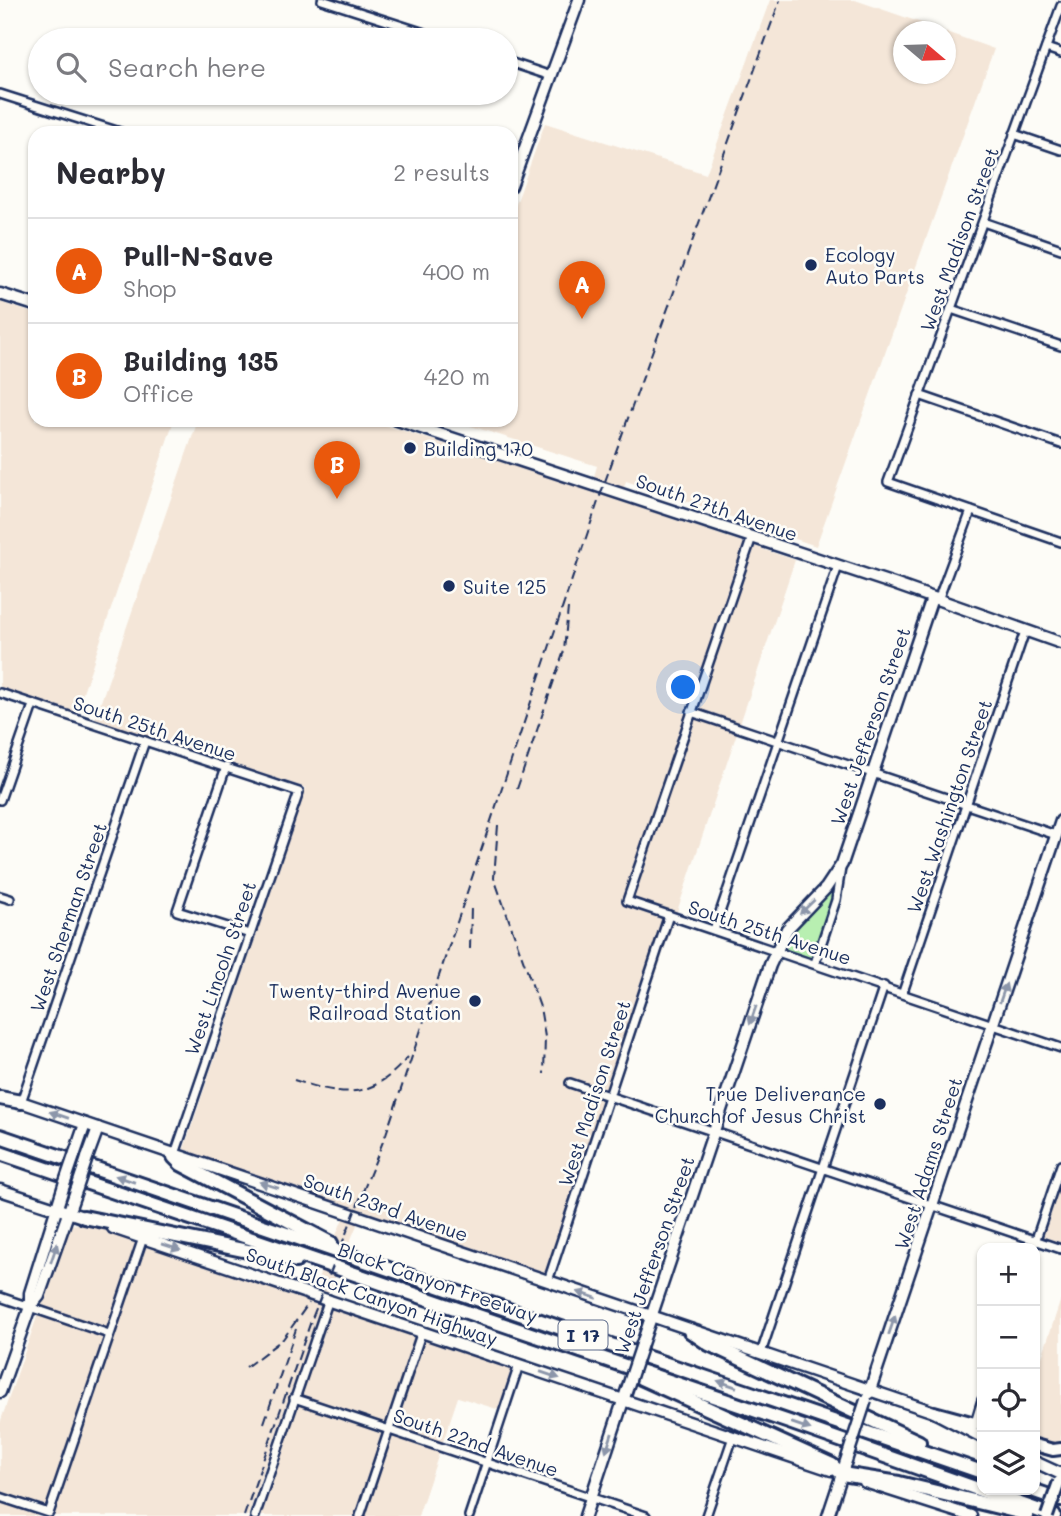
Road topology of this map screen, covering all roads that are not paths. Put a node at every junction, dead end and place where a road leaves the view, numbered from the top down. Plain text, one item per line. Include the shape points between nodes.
1 (321, 0) edge
2 (579, 0) edge
3 (1061, 6) edge
4 (408, 28) edge
5 (1046, 48) junction
6 (1061, 53) edge
7 (518, 65) edge
8 (551, 76) junction
9 (0, 94) edge
10 (28, 103) edge
11 (35, 105) edge
12 (101, 126) edge
13 (1014, 134) junction
14 (1061, 150) edge
15 (518, 167) edge
16 (982, 222) junction
17 (1061, 249) edge
18 (0, 294) edge
19 (28, 303) edge
20 (951, 309) junction
21 (1061, 346) edge
22 (919, 395) junction
23 (435, 427) edge
24 (1061, 444) edge
25 (971, 511) junction
26 (752, 537) junction
27 (1060, 542) edge
28 (838, 566) junction
29 (935, 599) junction
30 (1025, 631) junction
31 (1061, 643) edge
32 (0, 693) edge
33 (33, 705) junction
34 (691, 712) junction
35 (145, 741) junction
36 (778, 741) junction
37 (226, 767) junction
38 (873, 773) junction
39 (299, 792) joint
40 (0, 800) edge
41 (966, 804) junction
42 (1061, 821) edge
43 (1056, 835) junction
44 (842, 864) junction
45 (0, 896) edge
46 (10, 899) dead end
47 (669, 915) junction
48 (714, 930) junction
49 (250, 934) junction
50 (776, 951) junction
51 (815, 963) junction
52 (884, 986) junction
53 (903, 992) junction
54 (993, 1023) junction
55 (1061, 1048) edge
56 (570, 1083) dead end
57 (610, 1096) junction
58 (0, 1097) edge
59 (21, 1102) junction
60 (85, 1124) junction
61 (97, 1129) junction
62 (714, 1130) junction
63 (0, 1136) edge
64 (0, 1153) edge
65 (174, 1157) junction
66 (1061, 1166) edge
67 (823, 1168) junction
68 (0, 1190) edge
69 (932, 1205) junction
70 (56, 1209) junction
71 (68, 1213) junction
72 (84, 1217) junction
73 (143, 1238) junction
74 (1035, 1240) junction
75 (1034, 1243) edge
76 (1061, 1249) edge
77 (375, 1265) junction
78 (358, 1275) junction
79 (548, 1281) junction
80 (0, 1297) edge
81 (328, 1299) junction
82 (30, 1307) junction
83 (651, 1317) junction
84 (422, 1331) junction
85 (690, 1331) junction
86 (109, 1334) junction
87 (761, 1353) junction
88 (621, 1364) junction
89 (519, 1365) junction
90 (0, 1392) edge
91 (868, 1395) junction
92 (295, 1398) junction
93 (623, 1400) junction
94 (934, 1412) junction
95 (977, 1424) edge
96 (389, 1429) junction
97 (977, 1434) edge
98 (733, 1437) junction
99 (1040, 1446) edge
100 (1061, 1448) edge
101 (953, 1461) junction
102 (488, 1462) junction
103 (1040, 1465) edge
104 (844, 1469) junction
105 (977, 1470) edge
106 (1060, 1478) edge
107 (1040, 1493) edge
108 (0, 1497) edge
109 (592, 1497) junction
110 (1061, 1500) edge
111 (945, 1512) edge
112 (255, 1516) edge
113 (360, 1516) edge
114 (469, 1516) edge
115 (585, 1516) edge
116 (646, 1516) edge
117 (706, 1516) edge
118 (828, 1516) edge
119 (971, 1516) edge
120 (1036, 1516) edge
121 (1047, 1516) edge
122 (1054, 1516) edge

1 - 4 street
2 - 8 main road
3 - 5 street, West Madison Street
5 - 6 street
5 - 13 street, West Madison Street
7 - 8 street
8 - 15 main road
9 - 10 street
11 - 12 street
13 - 14 street
13 - 16 street, West Madison Street
16 - 17 street
16 - 20 street, West Madison Street
18 - 19 main road
20 - 21 street
20 - 22 street, West Madison Street
22 - 24 street
22 - 25 street, West Madison Street via 887,482
23 - 26 main road, South 27th Avenue
25 - 27 street
25 - 29 street, West Jefferson Street
26 - 28 main road, South 27th Avenue
26 - 34 street
28 - 29 main road, South 27th Avenue
28 - 36 street
29 - 30 main road, South 27th Avenue
29 - 38 main road, West Jefferson Street
30 - 31 main road, South 27th Avenue
30 - 41 street, West Washington Street
32 - 33 street, South 25th Avenue
33 - 35 street, South 25th Avenue
33 - 40 street
34 - 36 street
34 - 47 street, South 25th Avenue via 627,901
35 - 37 street, South 25th Avenue
35 - 59 street, West Sherman Street
36 - 38 street
36 - 48 street
37 - 39 street, South 25th Avenue
37 - 49 street via 177,911
38 - 41 street
38 - 44 main road, West Jefferson Street
39 - 49 street, West Lincoln Street
41 - 43 street
41 - 53 street, West Washington Street
42 - 43 main road, West Adams Street
54 -> 43 main road, West Adams Street
44 -> 50 main road, West Jefferson Street via 787,929
44 - 51 street, West Jefferson Street via 836,900
45 - 46 street
47 - 48 street, South 25th Avenue
47 - 57 street, West Madison Street
48 - 50 street, South 25th Avenue
49 - 65 street, West Lincoln Street
50 - 51 street, South 25th Avenue
50 -> 62 main road, West Jefferson Street
51 - 52 street, South 25th Avenue
52 - 53 street, South 25th Avenue
52 - 67 street
53 - 54 street, South 25th Avenue
54 - 55 street, South 25th Avenue
54 - 69 main road, West Adams Street
56 - 57 street
57 - 62 street
57 - 79 street, West Madison Street
58 - 59 highway
60 -> 59 main road, South 23rd Avenue
60 - 61 main road, South 23rd Avenue
60 - 70 main road, bridge
61 - 65 main road, South 23rd Avenue
61 - 71 main road, bridge
62 - 67 street
62 - 83 main road, West Jefferson Street
77 -> 63 highway, Black Canyon Freeway / I 17
64 - 78 highway, Black Canyon Freeway / I 17
65 - 77 highway
79 -> 65 main road, South 23rd Avenue
66 - 74 street
67 - 69 street
67 - 87 street
68 - 70 main road, South Black Canyon Highway
69 - 74 street
91 -> 69 main road, West Adams Street
70 - 71 main road, South Black Canyon Highway
70 - 82 main road via 30,1293
71 - 72 main road, South Black Canyon Highway
82 -> 71 main road via 39,1296
72 - 73 main road, South Black Canyon Highway
72 - 78 highway
73 -> 81 main road, South Black Canyon Highway
73 - 86 street
74 - 75 street
74 - 76 street
101 -> 77 highway, Black Canyon Freeway / I 17
78 - 88 highway, Black Canyon Freeway / I 17
83 -> 79 main road, South 23rd Avenue
80 - 82 street
81 - 84 main road, South Black Canyon Highway
81 - 92 street
82 - 86 street
82 - 90 main road
83 - 85 main road, South 23rd Avenue
83 - 93 main road, West Jefferson Street, bridge
84 - 89 main road, South Black Canyon Highway
84 - 96 street
85 - 87 main road, South 23rd Avenue
85 - 101 highway
86 - 108 street via 49,1513
87 - 91 main road, South 23rd Avenue
88 - 104 highway via 644,1380
88 -> 122 highway, Black Canyon Freeway / I 17
89 -> 93 main road, South Black Canyon Highway
89 - 102 street
91 - 94 main road, South 23rd Avenue
91 - 104 main road, West Adams Street, bridge
92 - 96 street, South 22nd Avenue
92 - 112 street
93 - 98 main road, South Black Canyon Highway
93 -> 109 main road, West Jefferson Street
94 - 95 main road
94 - 97 main road, South 23rd Avenue
96 - 102 street, South 22nd Avenue
96 - 113 street
98 - 104 main road, South Black Canyon Highway
98 - 117 street
99 - 100 main road
101 - 105 highway, Black Canyon Freeway / I 17
102 - 109 street, South 22nd Avenue
102 - 114 street
103 - 106 main road
104 - 111 main road, South Black Canyon Highway
104 - 118 main road, West Adams Street
104 - 120 highway
106 - 121 main road, bridge
107 - 110 highway
109 - 115 main road, West Jefferson Street
109 - 116 street, South 22nd Avenue
111 - 119 main road, South Black Canyon Highway

